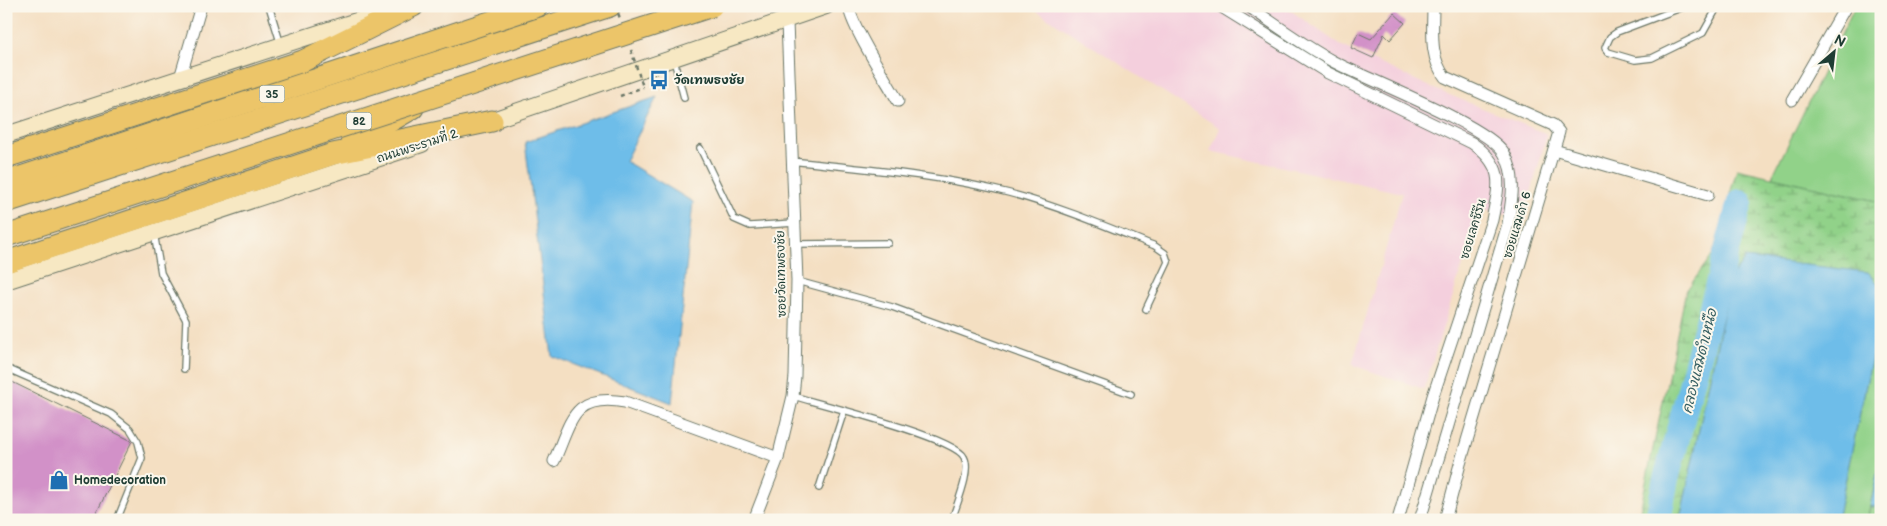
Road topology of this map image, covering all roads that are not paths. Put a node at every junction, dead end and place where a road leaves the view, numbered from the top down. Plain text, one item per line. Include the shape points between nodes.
1 (201, 6) edge
2 (269, 6) edge
3 (402, 6) edge
4 (413, 6) edge
5 (538, 6) edge
6 (610, 6) edge
7 (699, 6) edge
8 (712, 6) edge
9 (826, 6) edge
10 (849, 6) edge
11 (1220, 6) edge
12 (1248, 6) edge
13 (1433, 6) edge
14 (1686, 6) edge
15 (1718, 6) edge
16 (1846, 6) edge
17 (384, 9) edge
18 (787, 22) junction
19 (439, 38) junction
20 (281, 45) junction
21 (674, 60) junction
22 (303, 61) junction
23 (1333, 61) junction
24 (1328, 73) junction
25 (180, 78) junction
26 (454, 86) junction
27 (684, 98) dead end
28 (1792, 100) dead end
29 (898, 101) dead end
30 (492, 121) junction
31 (6, 135) edge
32 (700, 148) dead end
33 (1554, 150) junction
34 (333, 154) junction
35 (6, 157) edge
36 (791, 161) junction
37 (6, 182) edge
38 (1708, 195) dead end
39 (6, 202) edge
40 (1492, 220) junction
41 (794, 223) junction
42 (1508, 224) junction
43 (6, 230) edge
44 (154, 233) junction
45 (6, 236) edge
46 (888, 243) dead end
47 (796, 244) junction
48 (6, 262) edge
49 (6, 281) edge
50 (797, 281) junction
51 (6, 309) edge
52 (1146, 309) dead end
53 (6, 327) edge
54 (6, 368) edge
55 (184, 369) dead end
56 (1131, 394) dead end
57 (792, 396) junction
58 (844, 411) junction
59 (778, 458) junction
60 (554, 461) dead end
61 (818, 488) dead end
62 (117, 520) edge
63 (754, 520) edge
64 (952, 520) edge
65 (1398, 520) edge
66 (1420, 520) edge
67 (1446, 520) edge

1 - 25 street
2 - 20 lane
3 - 17 main road
4 - 22 highway
5 - 19 highway, 35
6 - 39 highway
7 - 26 highway
8 - 45 highway, 82, bridge
9 - 18 main road, ถนนพระรามที่ 2
10 - 29 street via 860,36
11 - 24 street, ซอยเลคซีรีน
12 - 23 street
13 - 33 street, ซอยแสมดำ 6 via 1434,53 1442,72 1459,85 1553,125 1559,132
14 - 15 lane via 1617,32 1605,42 1605,48 1608,52 1635,60 1652,58 1703,32
16 - 28 street
17 - 20 main road
18 - 21 main road, ถนนพระรามที่ 2
18 - 36 street, ซอยวัดเทพธงชัย
19 - 22 highway
19 - 37 highway, 35
20 - 25 main road
21 - 27 lane
21 - 30 main road, ถนนพระรามที่ 2
22 - 35 highway
23 - 24 street
23 - 42 street via 1449,115 1503,151 1513,182
24 - 40 street, ซอยเลคซีรีน via 1452,132 1486,153 1498,181 1499,194
25 - 31 main road
26 - 34 highway
26 - 43 highway
30 - 34 highway
30 - 44 main road, ถนนพระรามที่ 2
32 - 41 lane via 734,218 750,226
33 - 38 street
33 - 67 street, ซอยแสมดำ 6 via 1465,445
34 - 48 highway
36 - 41 street, ซอยวัดเทพธงชัย
36 - 52 lane via 886,172 1010,194 1155,246 1165,253 1168,262
40 - 42 street
40 - 65 street, ซอยเลคซีรีน via 1433,396
41 - 47 street, ซอยวัดเทพธงชัย
42 - 66 street
44 - 49 main road, ถนนพระรามที่ 2
44 - 55 lane via 161,274 186,320
46 - 47 lane
47 - 50 street, ซอยวัดเทพธงชัย
50 - 56 lane via 892,307
50 - 57 street, ซอยวัดเทพธงชัย
51 - 53 lane
54 - 62 lane via 111,414 130,429 142,458
57 - 58 lane
57 - 59 street, ซอยวัดเทพธงชัย
58 - 61 lane
58 - 64 lane via 908,429 957,448 964,457 966,468
59 - 60 street via 626,402 605,399 593,400 582,406 574,416
59 - 63 street, ซอยวัดเทพธงชัย

